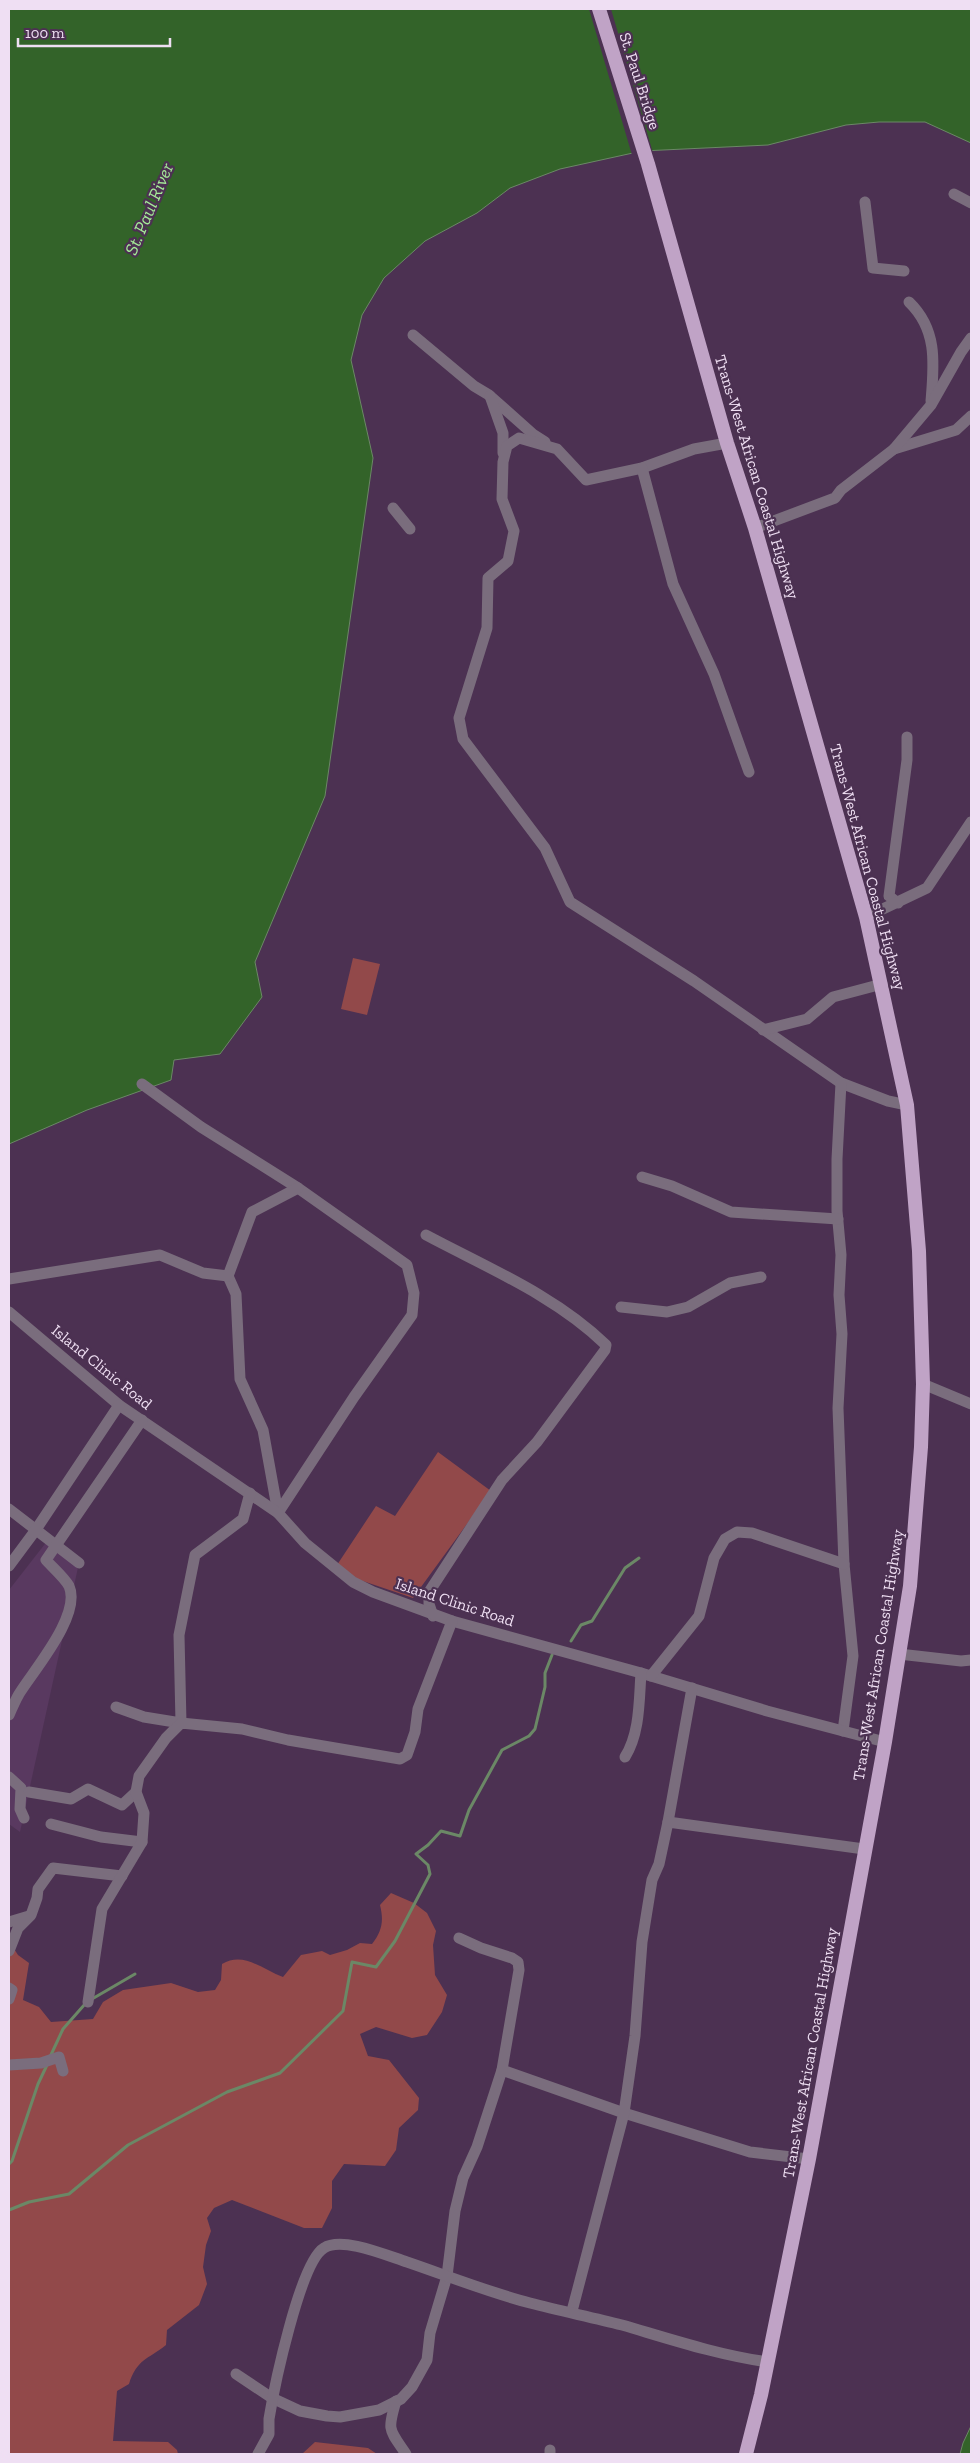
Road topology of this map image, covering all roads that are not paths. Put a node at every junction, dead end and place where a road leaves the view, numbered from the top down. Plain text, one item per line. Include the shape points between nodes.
1 (599, 9) edge
2 (648, 164) joint
3 (954, 194) dead end
4 (866, 202) dead end
5 (971, 203) edge
6 (904, 271) dead end
7 (909, 302) dead end
8 (413, 335) dead end
9 (971, 338) edge
10 (966, 350) edge
11 (489, 395) junction
12 (931, 405) junction
13 (971, 416) edge
14 (727, 443) junction
15 (894, 449) junction
16 (557, 450) junction
17 (503, 462) junction
18 (642, 468) junction
19 (393, 508) dead end
20 (755, 528) junction
21 (410, 530) dead end
22 (907, 737) dead end
23 (749, 772) dead end
24 (971, 822) edge
25 (898, 903) junction
26 (866, 917) junction
27 (882, 984) junction
28 (764, 1030) junction
29 (842, 1083) junction
30 (142, 1084) dead end
31 (907, 1105) junction
32 (642, 1177) dead end
33 (298, 1188) junction
34 (838, 1219) junction
35 (426, 1235) dead end
36 (228, 1276) junction
37 (761, 1278) dead end
38 (9, 1279) edge
39 (621, 1306) dead end
40 (9, 1312) edge
41 (923, 1384) junction
42 (971, 1404) edge
43 (119, 1405) junction
44 (142, 1420) junction
45 (250, 1493) junction
46 (9, 1509) edge
47 (278, 1513) junction
48 (35, 1531) junction
49 (56, 1546) junction
50 (79, 1563) dead end
51 (844, 1564) junction
52 (9, 1566) edge
53 (433, 1616) junction
54 (452, 1621) junction
55 (898, 1654) junction
56 (971, 1660) edge
57 (646, 1674) junction
58 (692, 1688) junction
59 (116, 1707) dead end
60 (9, 1715) edge
61 (181, 1723) junction
62 (843, 1731) junction
63 (885, 1742) junction
64 (624, 1757) dead end
65 (9, 1777) edge
66 (29, 1792) dead end
67 (136, 1792) junction
68 (24, 1818) dead end
69 (668, 1822) junction
70 (51, 1824) dead end
71 (142, 1842) junction
72 (864, 1849) junction
73 (122, 1876) junction
74 (31, 1915) junction
75 (9, 1922) edge
76 (459, 1938) dead end
77 (9, 1950) edge
78 (9, 1988) edge
79 (9, 1999) edge
80 (88, 2002) dead end
81 (9, 2065) edge
82 (502, 2070) junction
83 (63, 2071) dead end
84 (624, 2113) junction
85 (808, 2159) junction
86 (447, 2276) junction
87 (572, 2311) junction
88 (768, 2362) junction
89 (236, 2374) dead end
90 (272, 2398) junction
91 (396, 2401) junction
92 (258, 2454) edge
93 (406, 2454) edge
94 (746, 2454) edge

1 - 2 highway, St. Paul Bridge
2 - 14 highway, Trans-West African Coastal Highway
3 - 5 street
4 - 6 street via 873,268
7 - 12 street via 920,312 932,336
8 - 11 street
9 - 10 street
10 - 12 street
11 - 16 street via 534,435
11 - 17 street via 503,433
12 - 15 street
13 - 15 street via 956,430
14 - 18 street via 694,449
14 - 20 highway, Trans-West African Coastal Highway
15 - 20 street via 835,498
16 - 17 street via 520,438 507,446
16 - 18 street via 586,480
17 - 28 street via 502,499 514,531 508,561 488,578 487,628 459,718 463,739 546,848 570,902
18 - 23 street via 674,584 714,674
19 - 21 street
20 - 26 highway, Trans-West African Coastal Highway
22 - 25 street via 907,760 889,896
24 - 25 street via 927,888
25 - 26 street
26 - 27 highway, Trans-West African Coastal Highway
27 - 28 street via 833,997 806,1019
27 - 31 highway, Trans-West African Coastal Highway
28 - 29 street
29 - 31 street
29 - 34 street via 837,1159
30 - 33 street via 201,1127
31 - 41 highway, Trans-West African Coastal Highway via 919,1251
32 - 34 street via 672,1186 731,1212
33 - 36 street via 252,1212
33 - 47 street via 407,1265 414,1293 412,1315
34 - 51 street via 842,1334 838,1408
35 - 53 street via 545,1299 606,1345 568,1402 502,1480 429,1592
36 - 38 street via 203,1274 160,1255
36 - 47 street via 236,1294 240,1379 263,1430
37 - 39 street via 730,1283 688,1306 667,1312
40 - 43 street, Island Clinic Road
41 - 42 street
41 - 55 highway, Trans-West African Coastal Highway via 917,1520
43 - 44 street, Island Clinic Road
43 - 48 street
44 - 45 street, Island Clinic Road
44 - 49 street
45 - 47 street, Island Clinic Road
45 - 61 street via 243,1519 195,1556 179,1635
46 - 48 street
47 - 53 street, Island Clinic Road via 305,1543 353,1582
48 - 49 street
48 - 52 street
49 - 50 street
49 - 60 street via 46,1560 69,1586 66,1617 52,1647 18,1695
51 - 57 street via 752,1533 737,1532 725,1539 714,1558 699,1616
51 - 62 street via 853,1656
53 - 54 street, Island Clinic Road
54 - 57 street, Island Clinic Road
54 - 61 street via 421,1700 407,1755 400,1759 242,1730
55 - 56 street via 961,1662
55 - 63 highway, Trans-West African Coastal Highway
57 - 58 street, Island Clinic Road
57 - 64 street via 632,1746
58 - 62 street, Island Clinic Road
58 - 69 street
59 - 61 street via 144,1717
61 - 67 street via 139,1776
62 - 63 street, Island Clinic Road
63 - 72 highway, Trans-West African Coastal Highway
65 - 68 street via 21,1788 20,1809
66 - 67 street via 71,1799 88,1789 122,1805
67 - 71 street via 144,1813
69 - 72 street
69 - 84 street via 660,1864 650,1889 642,1942 636,2036
70 - 71 street via 101,1837
71 - 73 street
72 - 85 highway, Trans-West African Coastal Highway
73 - 74 street via 53,1868 38,1889
73 - 80 street via 102,1909
74 - 75 street
74 - 77 street via 18,1928
76 - 82 street via 518,1962
78 - 79 street via 12,1990
81 - 83 street via 41,2063 59,2057
82 - 84 street
82 - 86 street via 477,2147 463,2178 455,2211
84 - 85 street via 750,2152
84 - 87 street
85 - 88 highway, Trans-West African Coastal Highway
86 - 87 street via 530,2303
86 - 90 street via 350,2246 336,2244 325,2247 317,2253 310,2267 288,2329
86 - 91 street via 430,2333 427,2360 412,2387
87 - 88 street via 691,2345
88 - 94 highway, Trans-West African Coastal Highway
89 - 90 street
90 - 91 street via 313,2414 340,2417 372,2411
90 - 92 street via 269,2434
91 - 93 street via 390,2432

